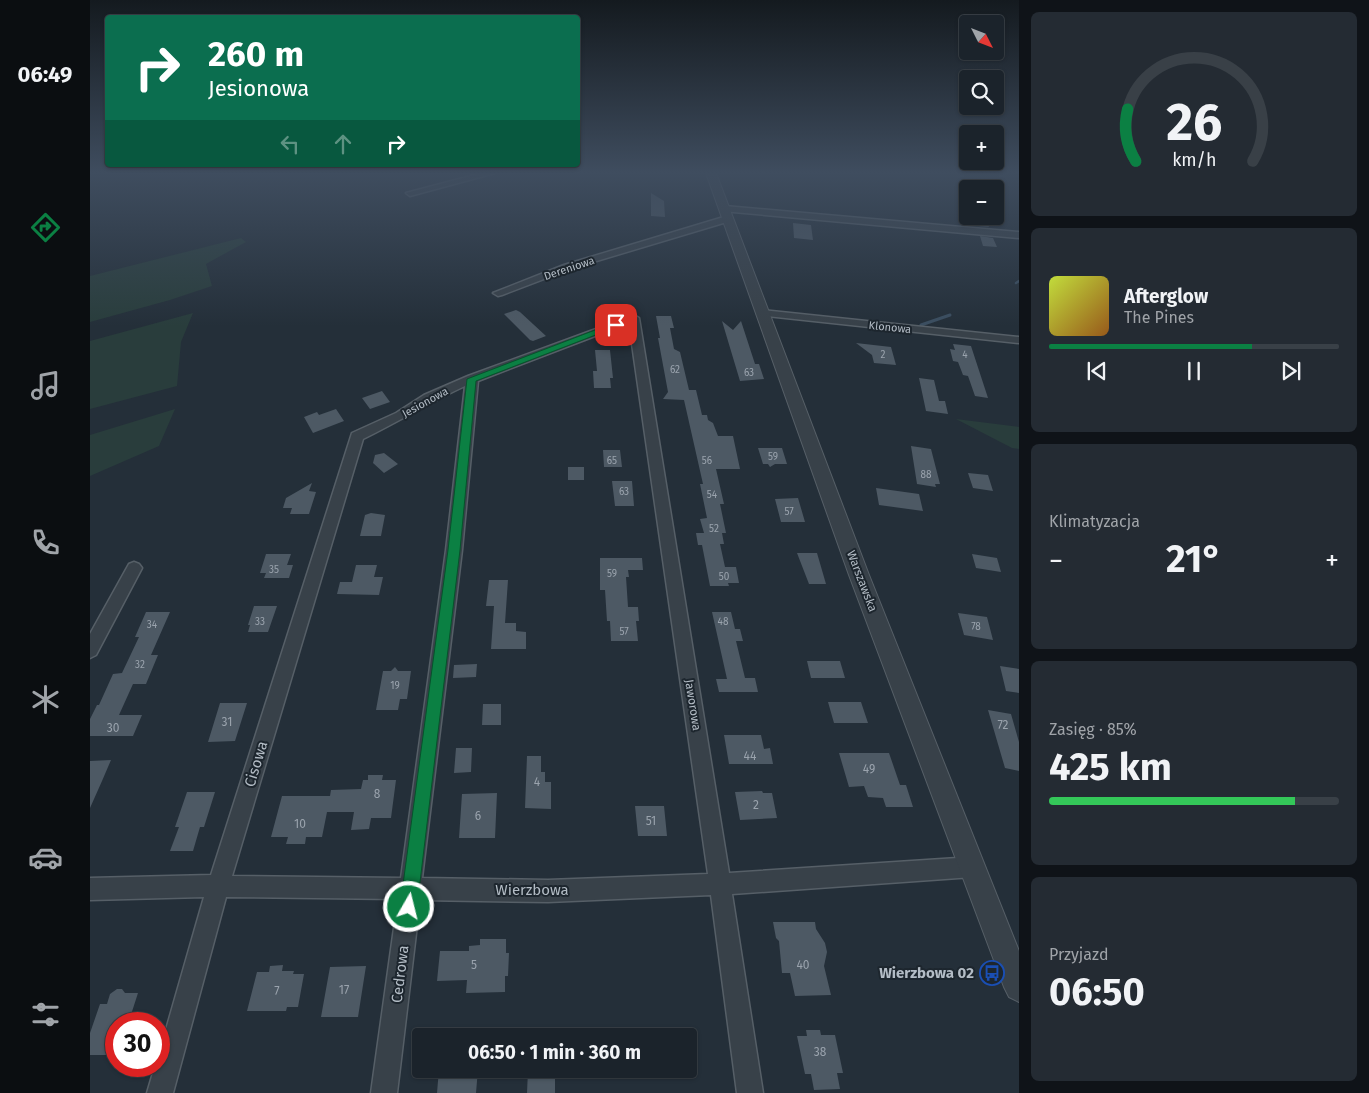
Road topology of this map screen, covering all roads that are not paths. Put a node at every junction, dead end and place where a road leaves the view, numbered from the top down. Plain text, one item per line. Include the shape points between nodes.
1 (696, 224) edge
2 (730, 224) edge
3 (879, 224) edge
4 (1016, 233) edge
5 (498, 294) dead end
6 (762, 313) junction
7 (634, 318) joint
8 (1019, 340) edge
9 (472, 379) junction
10 (357, 436) joint
11 (134, 568) dead end
12 (90, 650) edge
13 (973, 867) junction
14 (720, 884) junction
15 (218, 886) junction
16 (90, 889) edge
17 (411, 889) junction
18 (1019, 987) edge
19 (160, 1093) edge
20 (384, 1093) edge
21 (750, 1093) edge

1 - 5 street, Dereniowa
2 - 6 street, Warszawska
3 - 4 street
6 - 8 street, Klonowa
6 - 13 street, Warszawska
7 - 9 street, Jesionowa
7 - 14 street, Jaworowa
9 - 10 street, Jesionowa via 428,398 400,416
9 - 17 street, Cedrowa
10 - 15 street, Cisowa
11 - 12 street
13 - 14 street, Wierzbowa
13 - 18 street, Warszawska
14 - 17 street, Wierzbowa via 548,891
14 - 21 street, Jaworowa
15 - 16 street, Wierzbowa
15 - 17 street, Wierzbowa
15 - 19 street, Cisowa
17 - 20 street, Cedrowa

